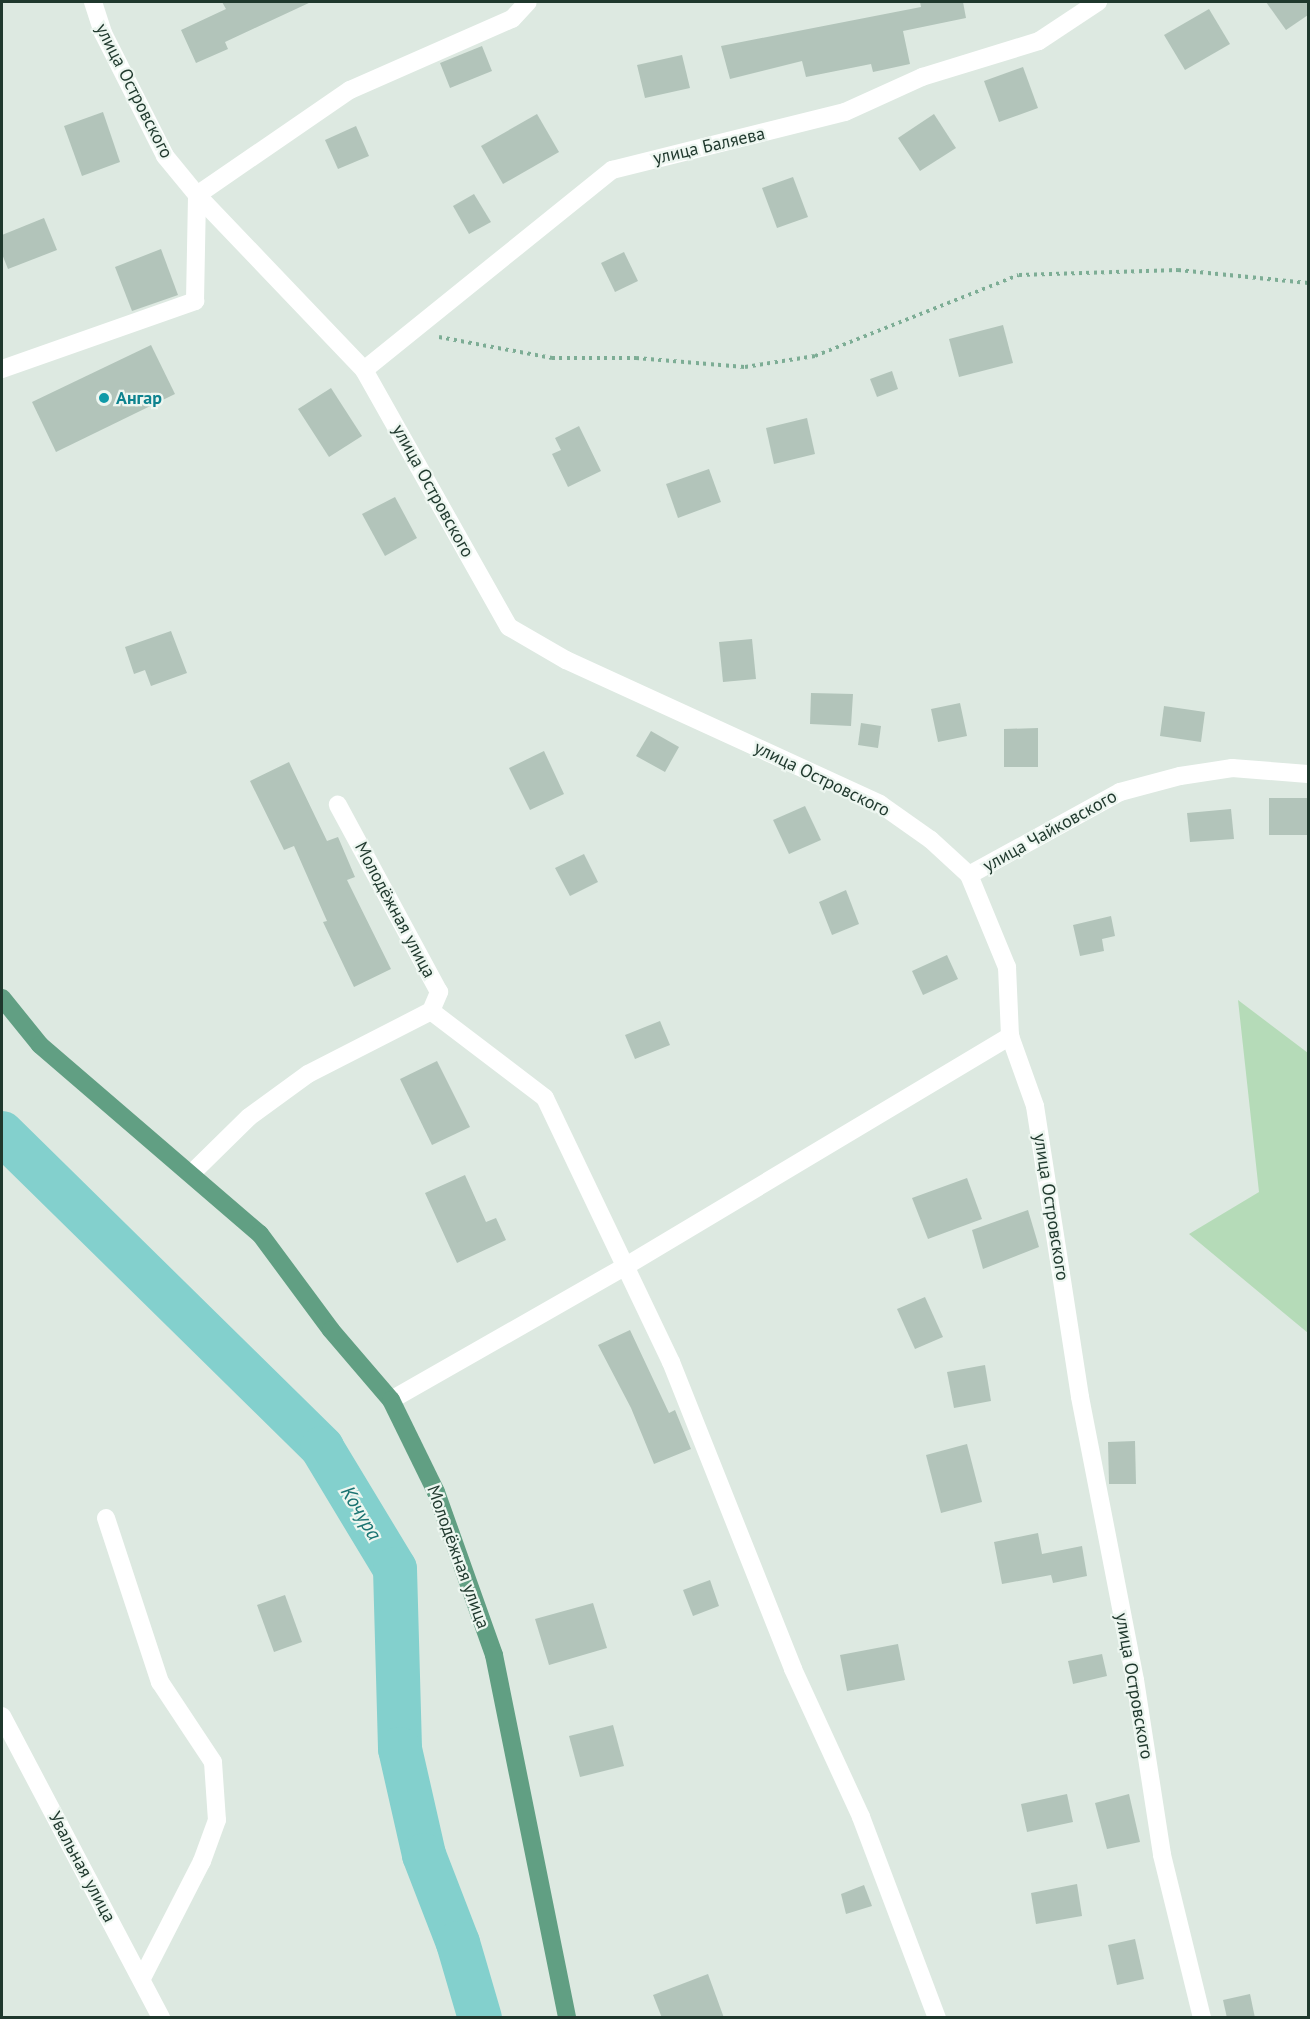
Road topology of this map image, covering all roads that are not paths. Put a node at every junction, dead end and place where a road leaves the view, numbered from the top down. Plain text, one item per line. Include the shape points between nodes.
1 (528, 2) edge
2 (1098, 2) edge
3 (91, 5) edge
4 (197, 195) junction
5 (2, 369) edge
6 (364, 370) junction
7 (1308, 774) edge
8 (338, 805) dead end
9 (969, 875) junction
10 (2, 998) edge
11 (431, 1011) junction
12 (1010, 1036) junction
13 (191, 1174) junction
14 (626, 1266) junction
15 (391, 1400) junction
16 (106, 1518) dead end
17 (2, 1716) edge
18 (142, 1978) junction
19 (161, 2018) edge
20 (567, 2018) edge
21 (937, 2018) edge
22 (1202, 2018) edge

1 - 4 street via 512,19 350,90
2 - 6 street, улица Баляева via 1039,41 922,77 845,112 612,170
3 - 4 street, улица Островского via 165,156
4 - 5 street via 195,301
4 - 6 street, улица Островского
6 - 9 street, улица Островского via 509,627 566,660 880,804 931,840
7 - 9 street, улица Чайковского via 1232,768 1180,776 1120,792
8 - 11 street, Молодёжная улица via 439,992
9 - 12 street, улица Островского via 1006,967
10 - 13 main road, Молодёжная улица via 40,1045
11 - 13 street via 308,1074 249,1117
11 - 14 street via 545,1098
12 - 14 street
12 - 22 street, улица Островского via 1035,1106 1080,1397 1135,1680 1162,1855
13 - 15 main road, Молодёжная улица via 260,1234 331,1330
14 - 15 street
14 - 21 street via 671,1362 793,1669 861,1817
15 - 20 main road, Молодёжная улица via 436,1492 494,1655
16 - 18 street via 160,1682 213,1761 217,1820 202,1861
17 - 18 street, Увальная улица
18 - 19 street, Увальная улица

